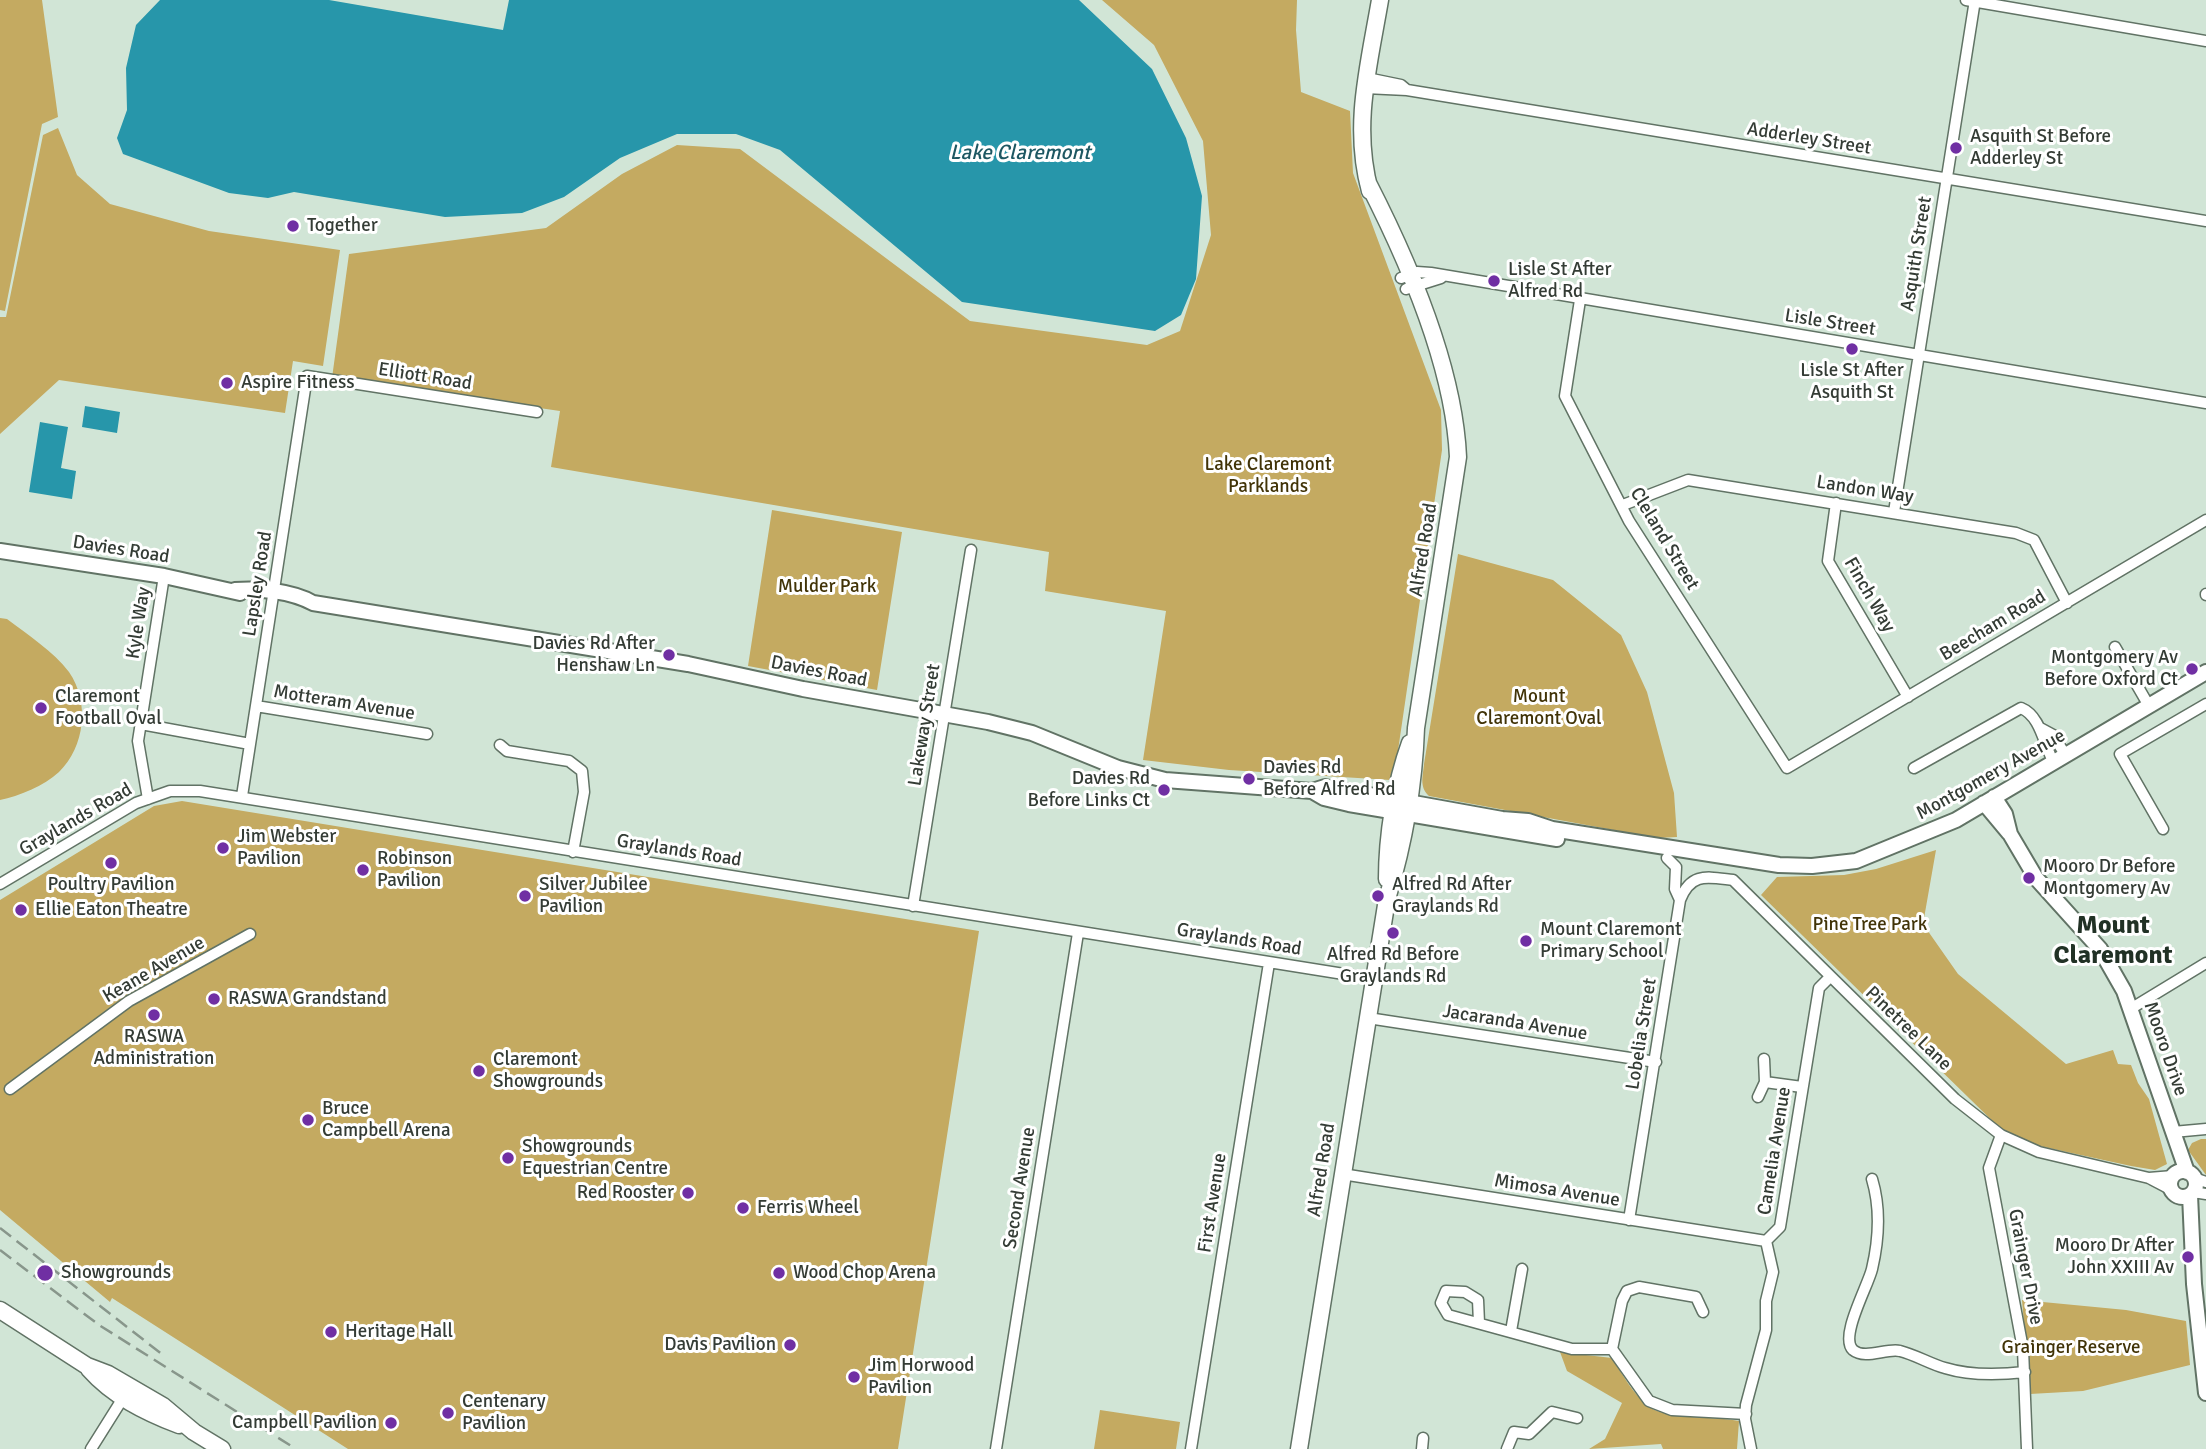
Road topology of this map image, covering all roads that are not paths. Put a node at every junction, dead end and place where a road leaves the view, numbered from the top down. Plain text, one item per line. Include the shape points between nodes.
1 (1380, 0) edge
2 (1973, 0) edge
3 (2206, 41) edge
4 (1366, 83) junction
5 (1946, 179) junction
6 (2206, 221) edge
7 (1407, 281) junction
8 (1580, 300) junction
9 (1919, 356) junction
10 (307, 376) joint
11 (2206, 403) edge
12 (537, 412) dead end
13 (1836, 503) junction
14 (1623, 505) junction
15 (1894, 512) junction
16 (2206, 520) edge
17 (971, 550) dead end
18 (0, 551) edge
19 (164, 576) junction
20 (274, 597) junction
21 (2067, 603) junction
22 (2115, 647) dead end
23 (2206, 672) edge
24 (1908, 697) junction
25 (2206, 704) edge
26 (256, 706) junction
27 (2150, 706) junction
28 (944, 714) junction
29 (141, 724) junction
30 (427, 734) dead end
31 (250, 744) junction
32 (500, 745) dead end
33 (2060, 760) junction
34 (1798, 762) joint
35 (1914, 768) dead end
36 (242, 796) junction
37 (148, 799) junction
38 (1989, 800) junction
39 (1402, 806) junction
40 (2162, 829) dead end
41 (573, 852) junction
42 (1661, 854) junction
43 (0, 884) edge
44 (1679, 900) junction
45 (913, 906) junction
46 (1078, 933) junction
47 (250, 934) dead end
48 (1269, 963) junction
49 (2206, 963) edge
50 (1830, 977) junction
51 (1375, 979) junction
52 (2132, 1008) junction
53 (1368, 1018) junction
54 (1763, 1059) dead end
55 (1656, 1062) junction
56 (1765, 1082) junction
57 (1802, 1087) junction
58 (10, 1089) dead end
59 (1758, 1097) dead end
60 (2206, 1129) edge
61 (2001, 1135) junction
62 (2174, 1139) junction
63 (1342, 1174) junction
64 (1872, 1179) dead end
65 (2187, 1185) edge
66 (1629, 1220) junction
67 (1766, 1241) junction
68 (1522, 1269) dead end
69 (0, 1310) edge
70 (1703, 1312) dead end
71 (1479, 1323) dead end
72 (1511, 1331) junction
73 (1612, 1349) junction
74 (87, 1366) junction
75 (2025, 1372) junction
76 (2206, 1393) edge
77 (123, 1398) junction
78 (1746, 1414) junction
79 (1577, 1418) dead end
80 (194, 1432) junction
81 (92, 1449) edge
82 (222, 1449) edge
83 (996, 1449) edge
84 (1191, 1449) edge
85 (1298, 1449) edge
86 (1507, 1449) edge
87 (1751, 1449) edge
88 (2027, 1449) edge

1 - 4 main road, Alfred Road
2 - 3 street
2 - 5 street, Asquith Street
4 - 5 street, Adderley Street
4 - 7 main road, Alfred Road via 1360,155
5 - 6 street, Adderley Street
5 - 9 street, Asquith Street
7 - 8 street, Lisle Street via 1431,272
7 - 39 main road, Alfred Road via 1457,418 1458,457
8 - 9 street, Lisle Street
8 - 14 street, Cleland Street via 1564,396
9 - 11 street, Lisle Street
9 - 15 street, Asquith Street
10 - 12 street, Elliott Road
10 - 20 street, Lapsley Road
13 - 14 street, Landon Way via 1688,480
13 - 15 street, Landon Way
13 - 24 street, Finch Way via 1828,561
14 - 34 street, Cleland Street via 1787,768
15 - 21 street, Landon Way via 2034,540
16 - 21 street, Beecham Road
17 - 28 street, Lakeway Street
18 - 19 street, Davies Road
19 - 20 street, Davies Road via 235,590 244,596
19 - 29 street, Kyle Way
20 - 26 street, Lapsley Road
20 - 28 street, Davies Road via 303,606 313,603 688,664
21 - 24 street, Beecham Road
22 - 27 street
23 - 27 street, Montgomery Avenue
24 - 34 street, Beecham Road
25 - 40 street via 2120,754
26 - 30 street, Motteram Avenue
26 - 31 street, Lapsley Road
27 - 33 street, Montgomery Avenue
28 - 39 street, Davies Road via 1021,730 1118,768 1165,780 1312,791 1324,798
28 - 45 street, Lakeway Street
29 - 31 street
29 - 37 street, Kyle Way via 139,755
31 - 36 street, Lapsley Road
32 - 41 street via 507,751 569,761 582,771
33 - 35 street via 2053,735 2040,729 2028,711 2017,708
33 - 38 street, Montgomery Avenue
36 - 37 street, Graylands Road via 170,791
36 - 41 street, Graylands Road
37 - 43 street, Graylands Road
38 - 42 street, Montgomery Avenue via 1930,833 1856,861 1761,869
38 - 52 street, Mooro Drive via 2005,814 2010,834 2045,890 2100,949
39 - 42 street, Montgomery Avenue
39 - 51 main road, Alfred Road via 1387,860 1387,899
41 - 45 street, Graylands Road
42 - 44 street, Lobelia Street via 1676,867
44 - 50 street, Pinetree Lane via 1696,877 1732,880
44 - 55 street, Lobelia Street
45 - 46 street, Graylands Road
46 - 48 street, Graylands Road
46 - 83 street, Second Avenue
47 - 58 street, Keane Avenue via 129,1001
48 - 51 street, Graylands Road
48 - 84 street, First Avenue
49 - 52 street
50 - 57 street, Camelia Avenue via 1819,988
50 - 61 street, Pinetree Lane via 1955,1099
51 - 53 main road, Alfred Road
52 - 62 street, Mooro Drive
53 - 55 street, Jacaranda Avenue
53 - 63 main road, Alfred Road
54 - 56 street
55 - 66 street, Lobelia Street
56 - 57 street
56 - 59 street
57 - 67 street, Camelia Avenue via 1780,1227
60 - 62 street
61 - 65 street, Pinetree Lane via 2039,1152
61 - 75 street, Grainger Drive via 1989,1168
62 - 65 street, Mooro Drive
63 - 66 street, Mimosa Avenue
63 - 85 main road, Alfred Road
64 - 75 street via 1878,1200 1878,1232 1871,1271 1850,1329 1849,1344 1854,1351 1896,1350 1961,1373
65 - 76 street, Mooro Drive
66 - 67 street, Mimosa Avenue
67 - 78 street, Camelia Avenue via 1773,1272 1766,1329
68 - 72 street
69 - 74 main road
70 - 73 street via 1696,1297 1639,1287 1627,1291
71 - 72 street
72 - 73 street via 1572,1349
73 - 78 street via 1649,1401 1672,1410
74 - 77 main road
74 - 80 main road via 163,1406
75 - 88 street, Grainger Drive
77 - 80 main road
77 - 81 street
78 - 87 street, Camelia Avenue
79 - 86 street via 1552,1412 1529,1433 1514,1432
80 - 82 main road

